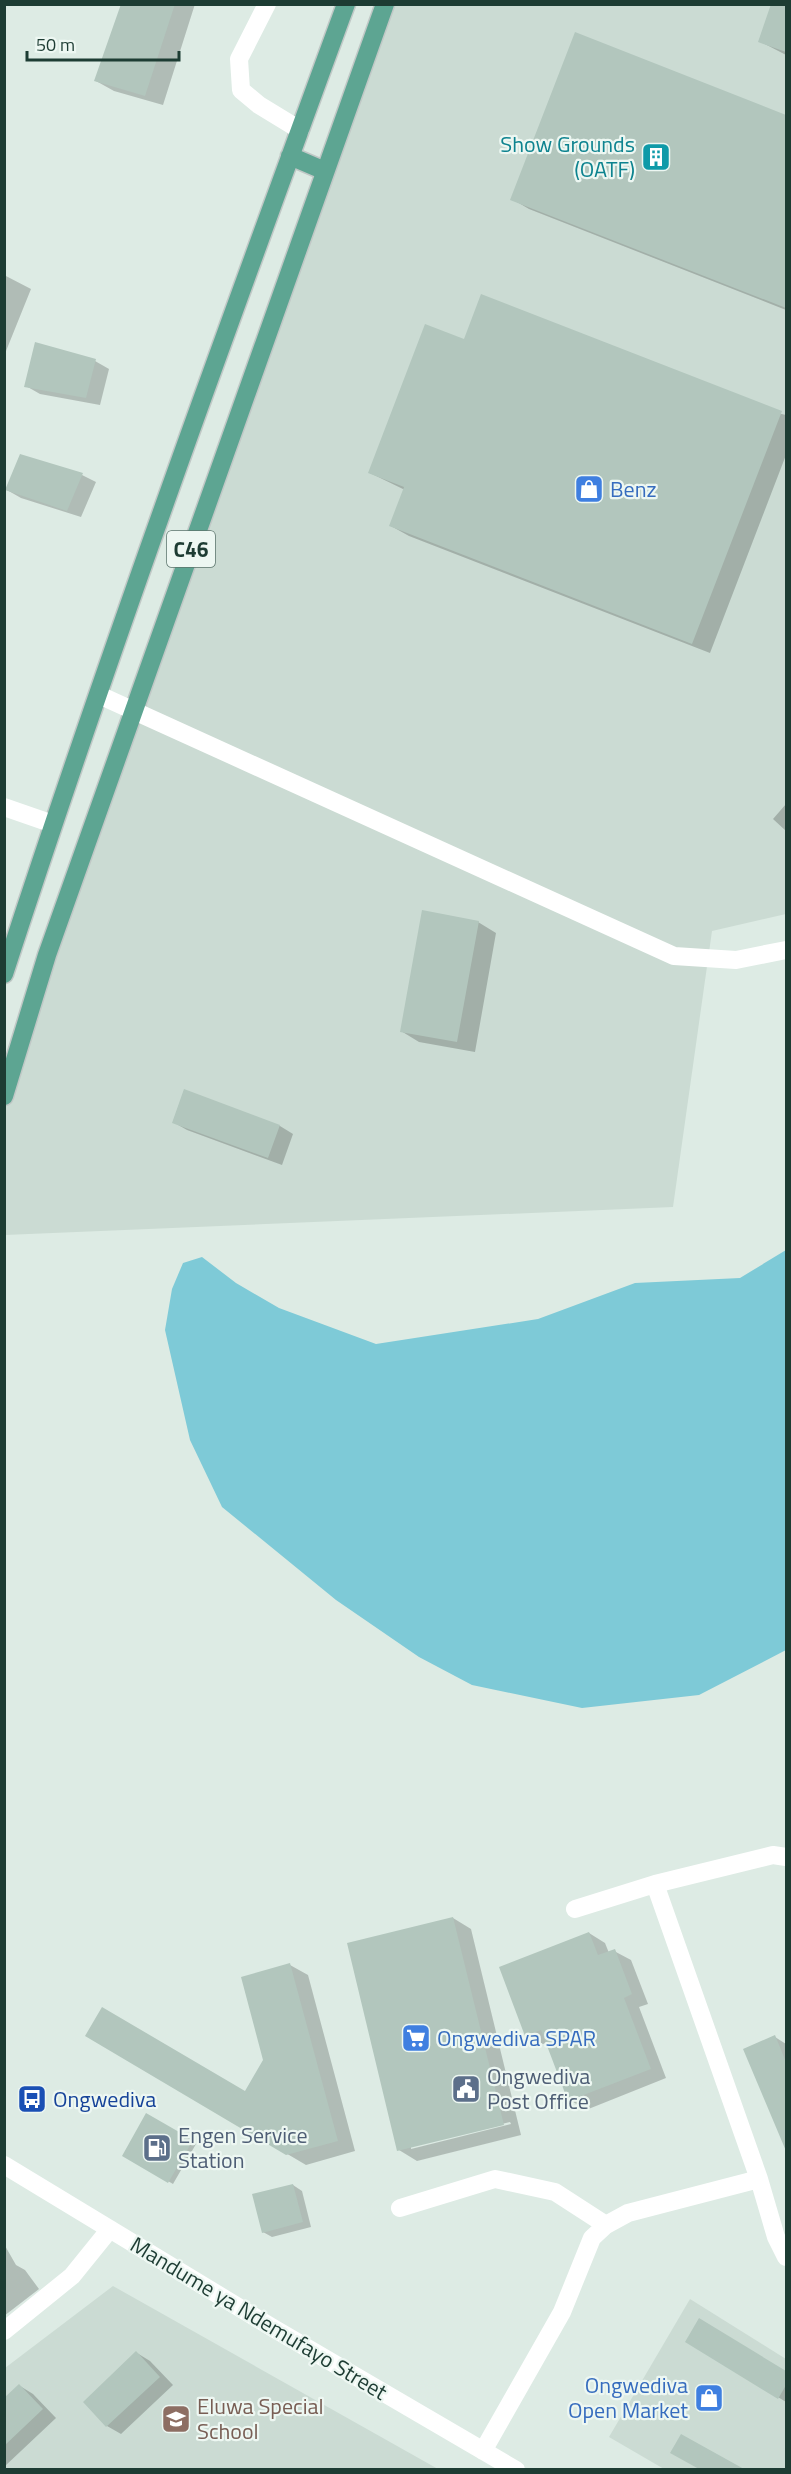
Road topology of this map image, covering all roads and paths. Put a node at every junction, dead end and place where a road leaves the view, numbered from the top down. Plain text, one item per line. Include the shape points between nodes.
1 (267, 4) edge
2 (346, 4) edge
3 (385, 4) edge
4 (300, 130) junction
5 (290, 156) junction
6 (325, 171) junction
7 (99, 695) junction
8 (133, 711) junction
9 (4, 807) edge
10 (53, 824) junction
11 (786, 950) edge
12 (4, 974) edge
13 (4, 1096) edge
14 (786, 1857) edge
15 (655, 1884) junction
16 (574, 1909) dead end
17 (4, 2165) edge
18 (759, 2179) junction
19 (400, 2208) dead end
20 (606, 2225) junction
21 (110, 2229) junction
22 (786, 2257) edge
23 (4, 2331) edge
24 (483, 2451) junction
25 (516, 2469) edge

1 - 4 street via 239,59 241,90
2 - 4 main road, C46
3 - 6 main road, C46
4 - 5 main road, C46
5 - 6 main road
5 - 7 main road, C46
6 - 8 main road, C46
7 - 8 street
7 - 10 main road, C46
8 - 11 street via 674,956 736,960
8 - 13 main road, C46 via 47,955
9 - 10 street
10 - 12 main road, C46
14 - 15 street via 773,1855
15 - 16 street
15 - 18 street
17 - 21 street, Mandume ya Ndemufayo Street
18 - 20 street via 628,2213
18 - 22 street
19 - 20 street via 495,2179 555,2192
20 - 24 street via 592,2238 562,2312
21 - 23 street via 72,2276
21 - 24 street, Mandume ya Ndemufayo Street
24 - 25 street, Mandume ya Ndemufayo Street

